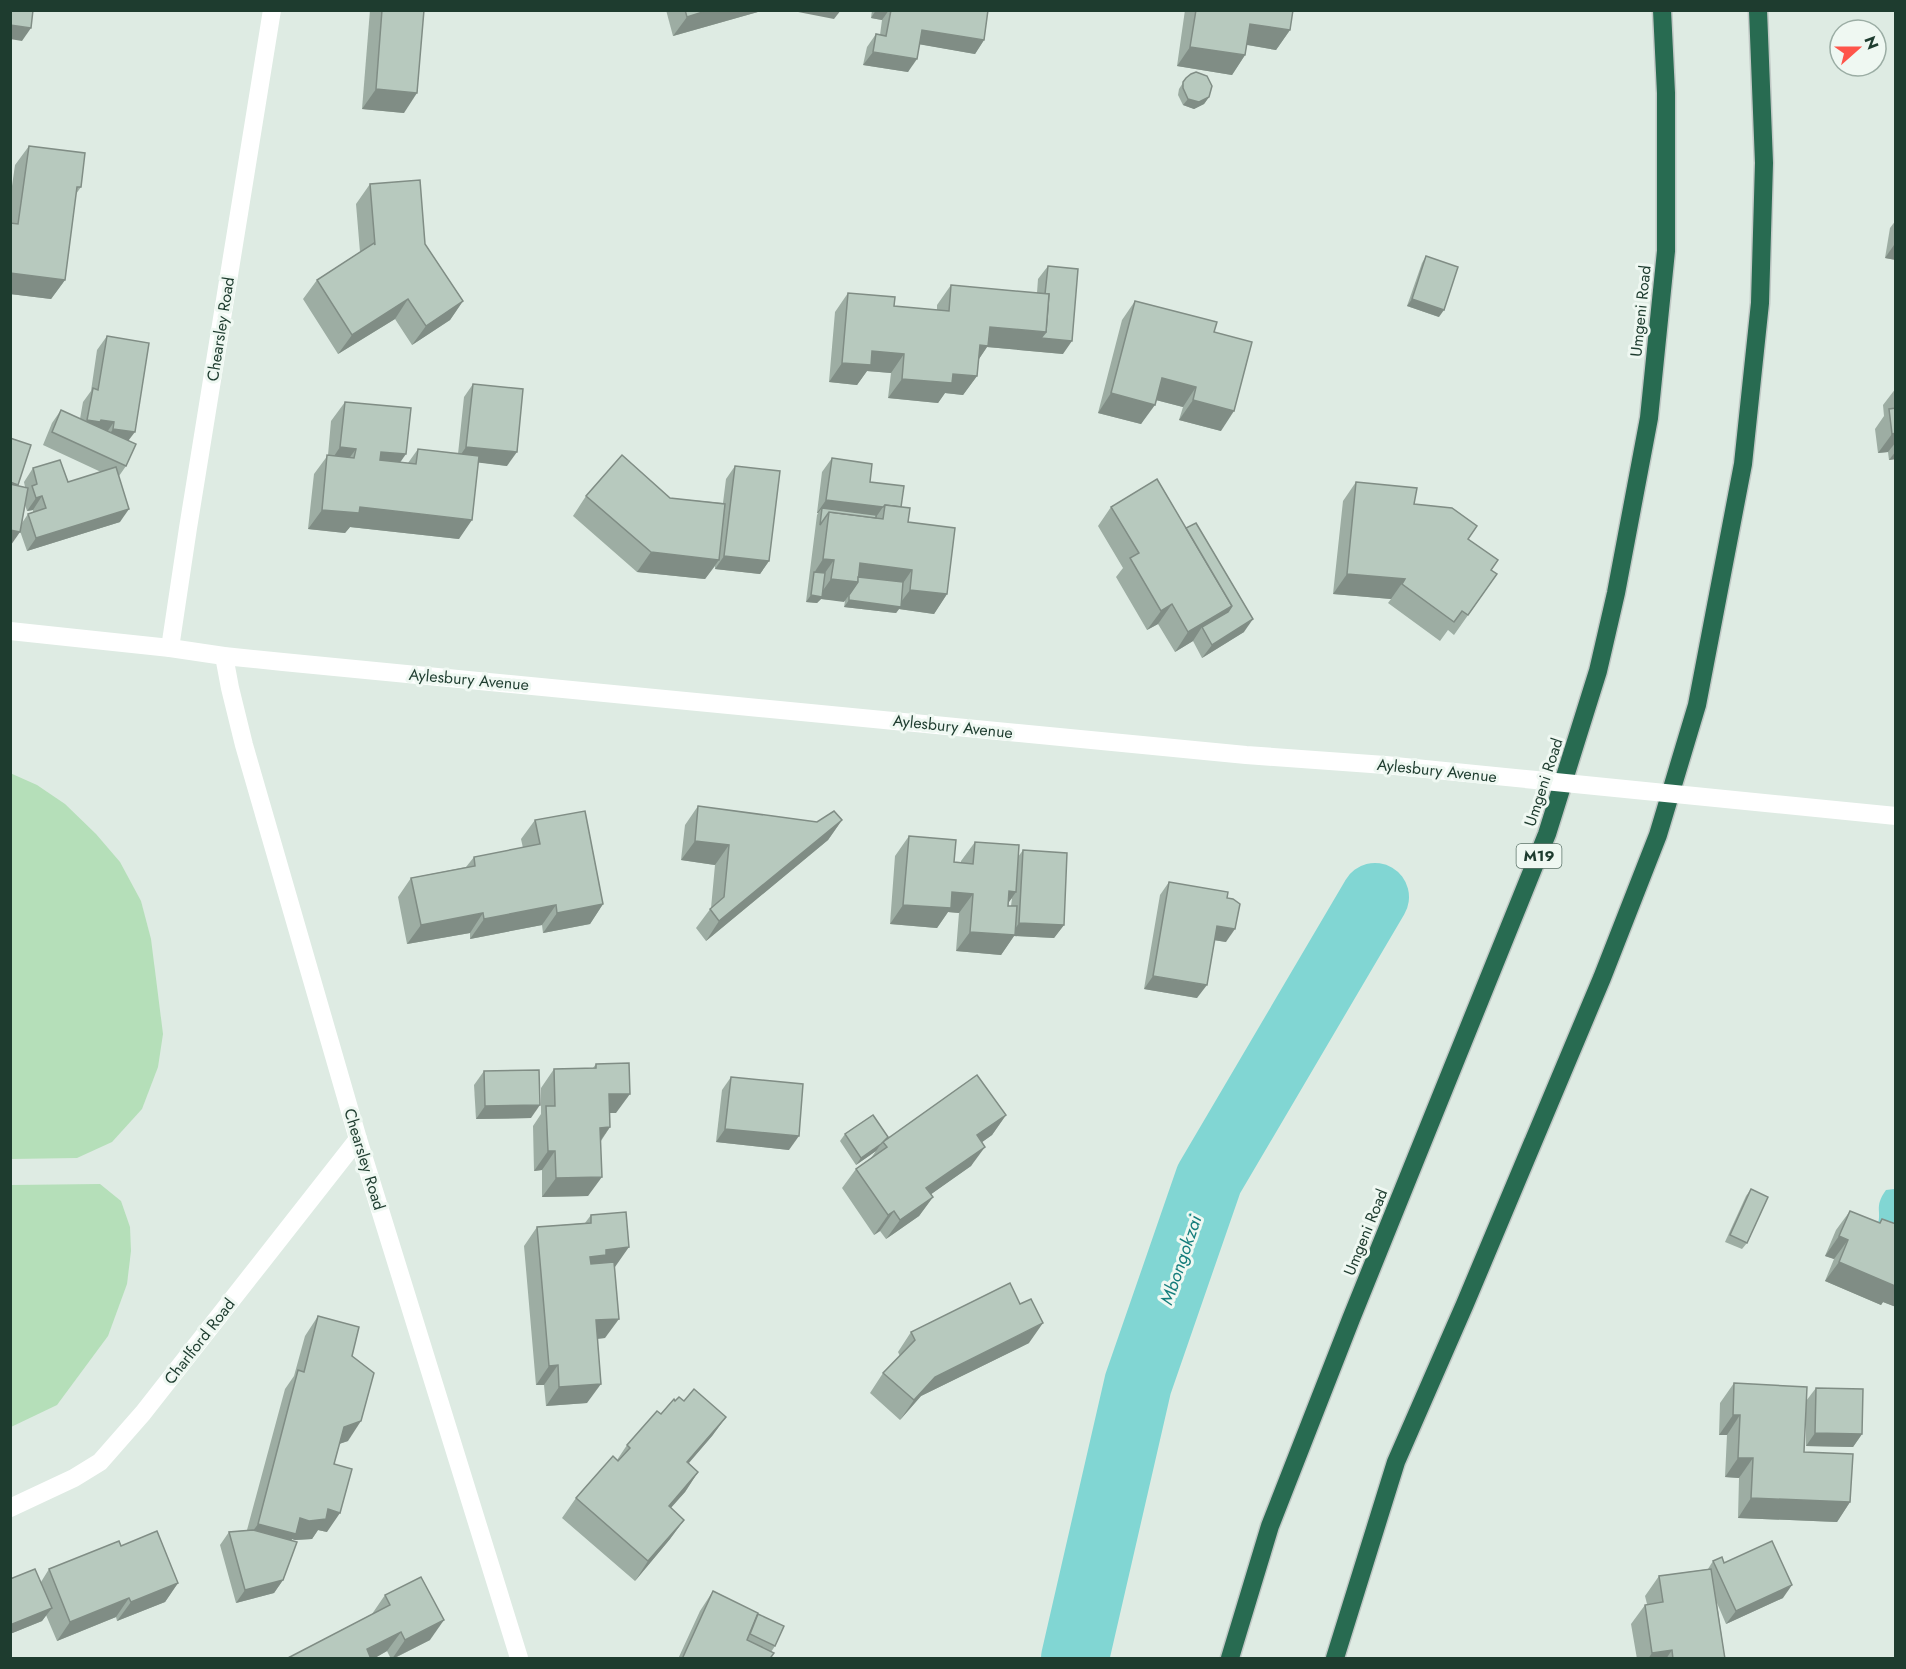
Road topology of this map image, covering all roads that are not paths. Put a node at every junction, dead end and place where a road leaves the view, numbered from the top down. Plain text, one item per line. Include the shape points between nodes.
1 (272, 10) edge
2 (1662, 10) edge
3 (1758, 10) edge
4 (10, 631) edge
5 (170, 648) junction
6 (224, 656) junction
7 (1896, 816) edge
8 (358, 1139) junction
9 (10, 1508) edge
10 (519, 1659) edge
11 (1230, 1659) edge
12 (1335, 1659) edge

1 - 5 street, Chearsley Road
2 - 11 highway, Umgeni Road / M19 via 1666,93 1665,262 1649,418 1598,671 1547,834 1278,1504
3 - 12 highway via 1764,163 1760,303 1743,464 1697,705 1658,835 1611,956 1396,1462
4 - 5 street, Aylesbury Avenue
5 - 6 street, Aylesbury Avenue
6 - 7 street, Aylesbury Avenue, bridge
6 - 8 street, Chearsley Road via 244,746
8 - 9 street, Charlford Road via 143,1413 100,1462 74,1479
8 - 10 street, Chearsley Road

